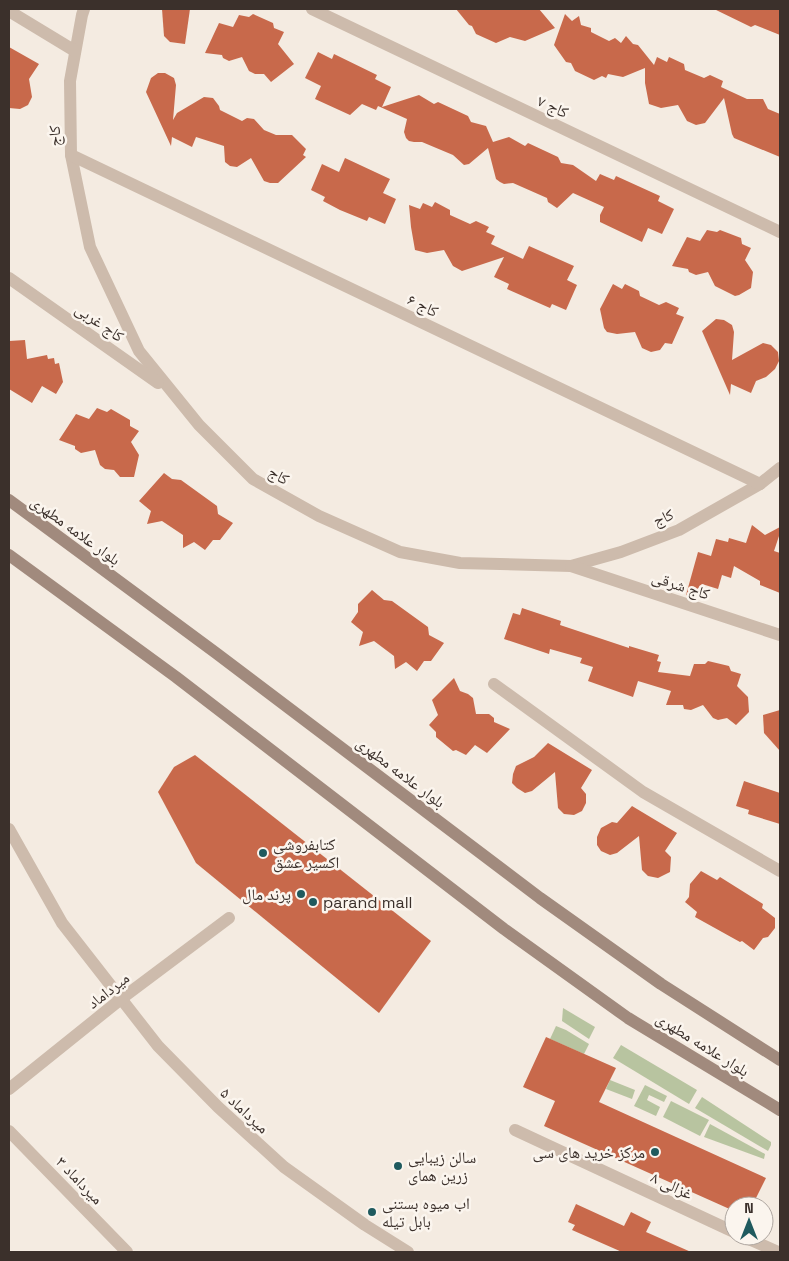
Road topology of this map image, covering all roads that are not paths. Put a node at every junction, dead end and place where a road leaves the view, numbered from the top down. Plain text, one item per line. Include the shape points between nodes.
1 (84, 9) edge
2 (312, 9) edge
3 (9, 12) edge
4 (75, 51) junction
5 (71, 155) junction
6 (780, 232) edge
7 (9, 278) edge
8 (172, 392) junction
9 (780, 468) edge
10 (760, 484) junction
11 (9, 500) edge
12 (9, 555) edge
13 (571, 566) junction
14 (780, 635) edge
15 (494, 684) dead end
16 (9, 829) edge
17 (780, 870) edge
18 (229, 918) dead end
19 (121, 1000) junction
20 (780, 1060) edge
21 (9, 1089) edge
22 (780, 1110) edge
23 (515, 1130) dead end
24 (9, 1131) edge
25 (724, 1227) edge
26 (761, 1249) edge
27 (127, 1252) edge
28 (408, 1252) edge
29 (778, 1252) edge

1 - 4 street, کاج
2 - 6 street, کاج ۷
3 - 4 street
4 - 5 street, کاج via 70,80
5 - 8 street, کاج via 90,247 139,351
5 - 10 street, کاج ۶
7 - 8 street, کاج غربی
8 - 13 street, کاج via 199,425 253,479 319,516 400,552 460,563
9 - 10 street, کاج
10 - 13 street, کاج via 679,530 621,552
11 - 20 main road, بلوار علامه مطهری via 540,898 662,984
12 - 22 main road, بلوار علامه مطهری via 628,1018
13 - 14 street, کاج شرقی
15 - 17 street via 644,792
16 - 19 street, میرداماد ۵ via 62,923
18 - 19 street, میرداماد
19 - 21 street, میرداماد
19 - 28 street, میرداماد ۵ via 158,1046 284,1167
23 - 25 street, غزالی ۸
24 - 27 street, میرداماد ۳
26 - 29 street

